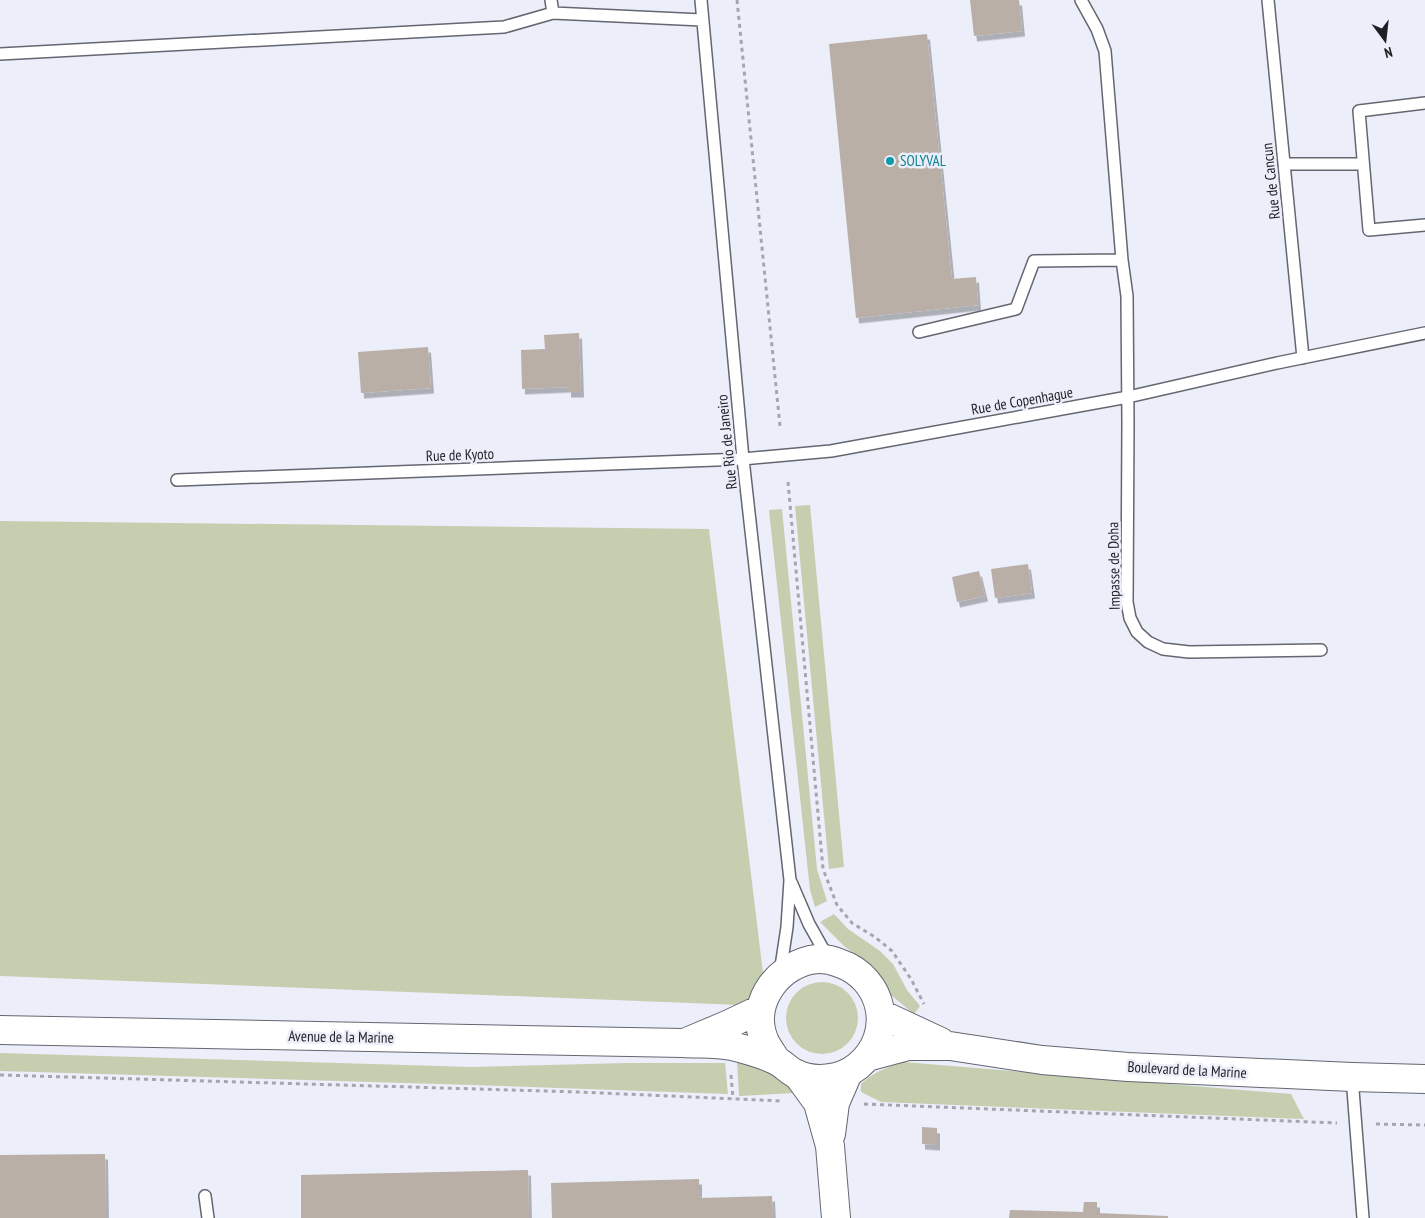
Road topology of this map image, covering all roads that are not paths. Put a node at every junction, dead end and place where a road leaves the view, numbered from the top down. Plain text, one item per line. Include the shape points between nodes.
1 (550, 0) edge
2 (700, 0) edge
3 (1081, 0) edge
4 (1268, 0) edge
5 (553, 13) junction
6 (702, 20) junction
7 (0, 54) edge
8 (1425, 103) edge
9 (1284, 164) junction
10 (1363, 164) junction
11 (1425, 225) edge
12 (1122, 260) junction
13 (919, 332) dead end
14 (1425, 333) edge
15 (1303, 358) junction
16 (1128, 397) junction
17 (743, 459) junction
18 (178, 480) dead end
19 (1321, 650) dead end
20 (790, 880) junction
21 (829, 959) junction
22 (779, 975) junction
23 (761, 1009) junction
24 (881, 1014) junction
25 (0, 1030) edge
26 (683, 1043) junction
27 (950, 1046) junction
28 (858, 1065) junction
29 (787, 1067) junction
30 (1352, 1077) junction
31 (1425, 1079) edge
32 (826, 1103) junction
33 (205, 1196) dead end
34 (208, 1218) edge
35 (836, 1218) edge
36 (1363, 1218) edge

1 - 5 lane
2 - 6 lane, Rue Rio de Janeiro
3 - 12 lane, Impasse de Doha via 1105,51
4 - 9 lane, Rue de Cancun
5 - 6 lane
5 - 7 lane via 504,27
6 - 17 lane, Rue Rio de Janeiro
8 - 10 lane via 1359,111
9 - 10 lane
9 - 15 lane, Rue de Cancun
10 - 11 lane via 1369,230
12 - 13 lane via 1034,261 1016,309
12 - 16 lane, Impasse de Doha via 1127,296
14 - 15 lane, Rue de Copenhague
15 - 16 lane, Rue de Copenhague
16 - 17 lane, Rue de Copenhague via 831,451
16 - 19 lane, Impasse de Doha via 1127,602 1137,632 1163,649 1189,652
17 - 18 lane, Rue de Kyoto
17 - 20 lane, Rue Rio de Janeiro
20 - 21 lane, Rue Rio de Janeiro
20 - 22 lane, Rue Rio de Janeiro
21 - 22 main road via 795,964
21 - 24 main road via 849,966 865,978 878,998
22 - 23 main road
23 - 26 main road, Avenue de la Marine
23 - 29 main road via 765,1042
24 - 27 main road
24 - 28 main road via 876,1044
25 - 26 main road, Avenue de la Marine
26 - 29 main road, Avenue de la Marine via 732,1046
27 - 28 main road via 908,1046
27 - 30 main road, Boulevard de la Marine via 1042,1060 1128,1067
28 - 29 main road via 832,1078 814,1079
28 - 32 main road
29 - 32 main road
30 - 31 main road, Boulevard de la Marine
30 - 36 lane
32 - 35 main road
33 - 34 lane

